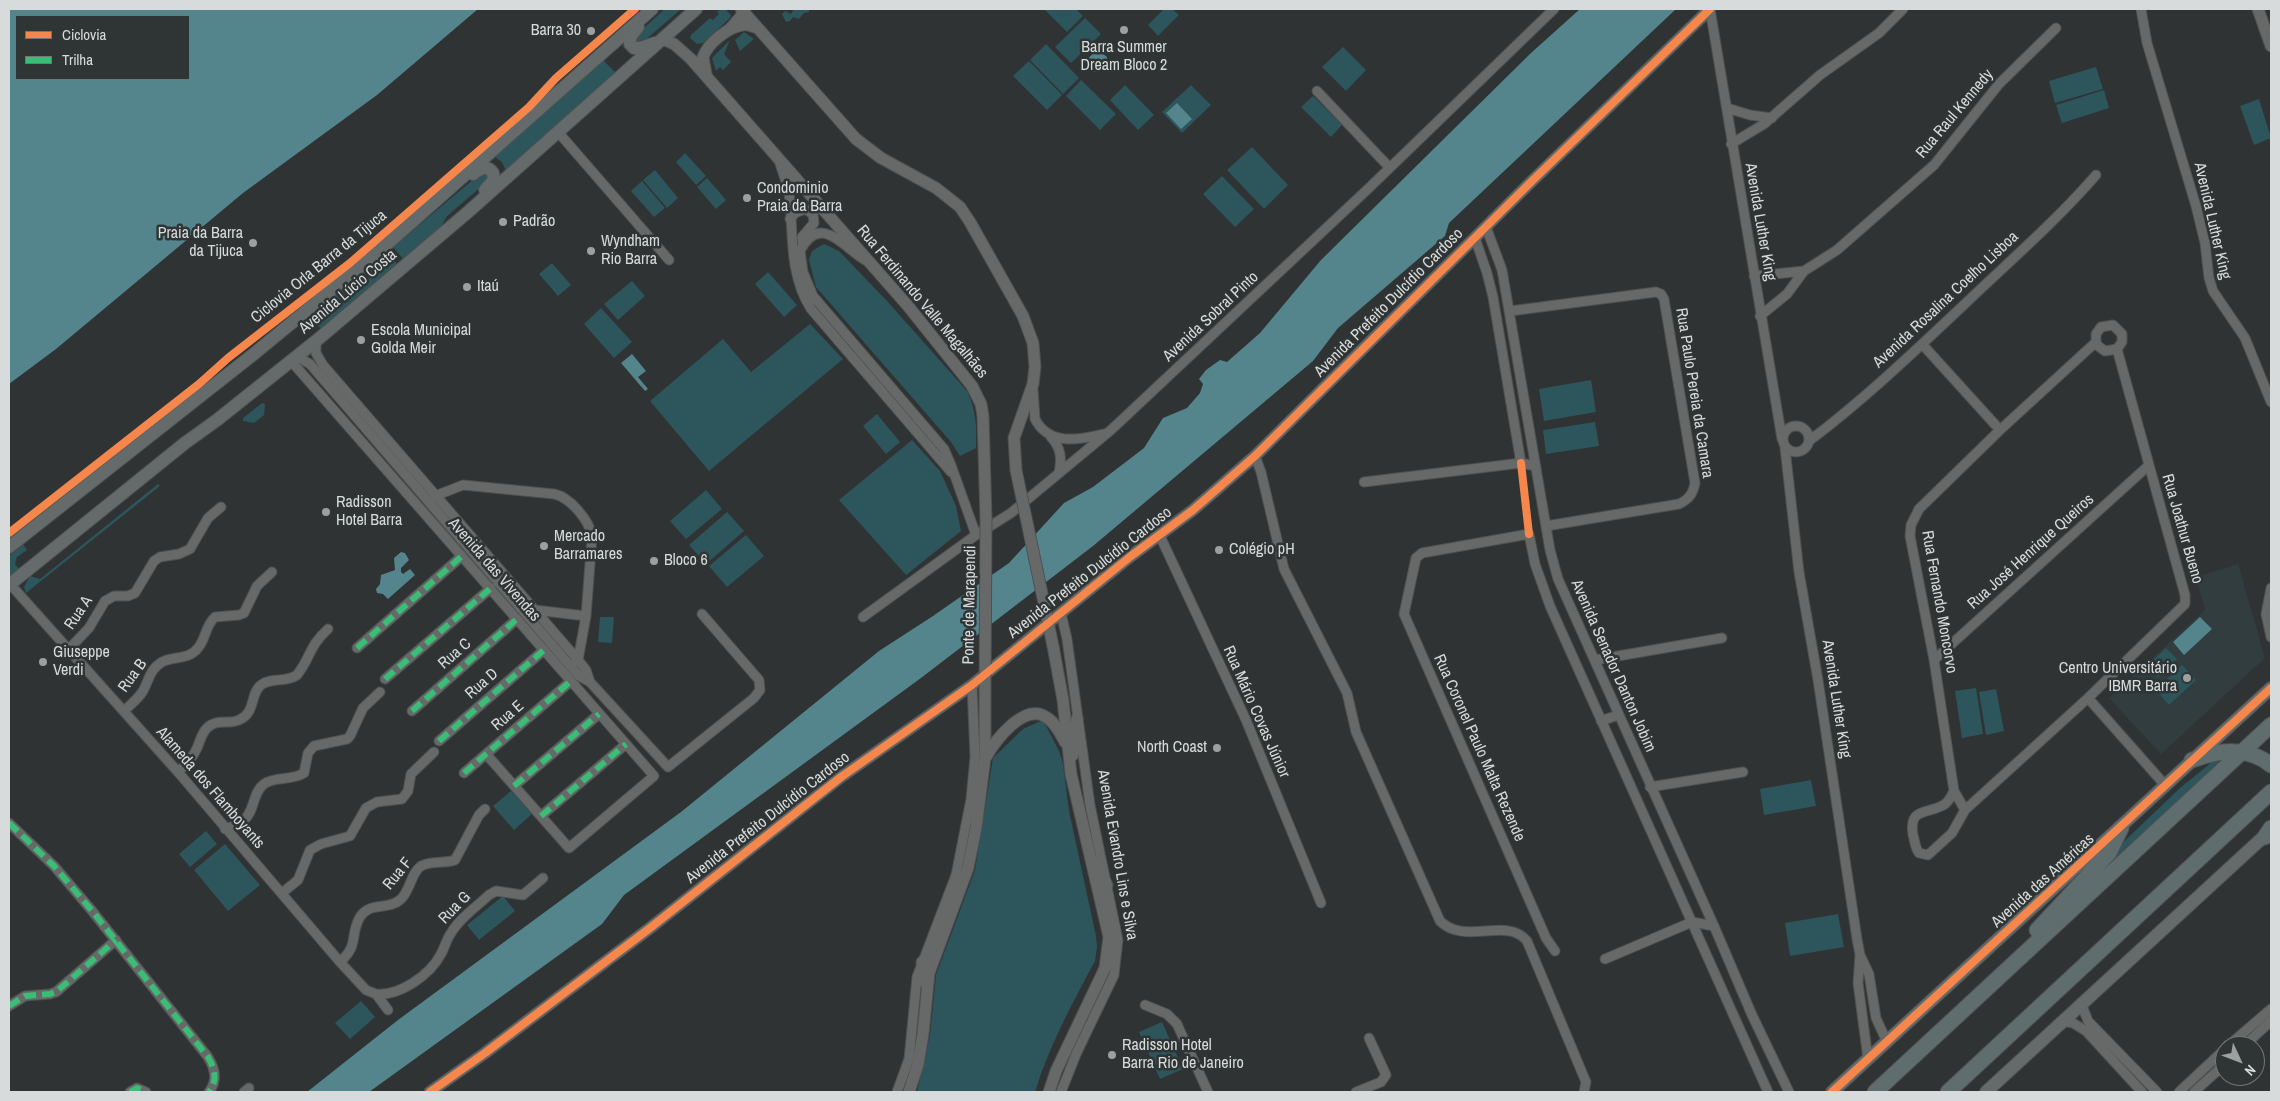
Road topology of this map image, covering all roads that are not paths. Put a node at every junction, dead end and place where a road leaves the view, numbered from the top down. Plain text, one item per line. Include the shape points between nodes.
1 (653, 9) edge
2 (696, 9) edge
3 (1554, 9) edge
4 (1710, 9) edge
5 (1903, 9) edge
6 (2141, 9) edge
7 (2258, 9) edge
8 (743, 10) edge
9 (2056, 28) dead end
10 (760, 29) junction
11 (727, 31) junction
12 (661, 41) junction
13 (2271, 46) edge
14 (707, 78) junction
15 (1317, 91) dead end
16 (1727, 108) junction
17 (1772, 118) junction
18 (558, 132) junction
19 (1731, 144) junction
20 (778, 158) junction
21 (1389, 167) junction
22 (2096, 174) dead end
23 (451, 189) junction
24 (468, 212) junction
25 (790, 219) junction
26 (1486, 227) junction
27 (1474, 238) junction
28 (803, 245) junction
29 (669, 260) dead end
30 (872, 264) junction
31 (1804, 271) junction
32 (1754, 276) junction
33 (1510, 310) junction
34 (1760, 316) junction
35 (2109, 324) joint
36 (316, 340) junction
37 (2096, 342) junction
38 (1922, 344) junction
39 (2117, 349) junction
40 (294, 358) junction
41 (866, 373) junction
42 (1033, 384) junction
43 (2271, 402) edge
44 (918, 418) junction
45 (2000, 430) junction
46 (1106, 434) junction
47 (1048, 435) junction
48 (1809, 441) junction
49 (1784, 443) junction
50 (1255, 456) junction
51 (1521, 463) junction
52 (1536, 466) junction
53 (2148, 466) junction
54 (1059, 473) junction
55 (953, 474) junction
56 (1364, 482) dead end
57 (435, 496) junction
58 (221, 507) dead end
59 (445, 514) junction
60 (986, 519) joint
61 (1546, 526) junction
62 (1529, 534) joint
63 (976, 535) junction
64 (1160, 536) junction
65 (9, 547) edge
66 (462, 556) junction
67 (272, 572) dead end
68 (9, 584) edge
69 (490, 588) junction
70 (2271, 588) edge
71 (1567, 599) junction
72 (1550, 606) junction
73 (535, 610) junction
74 (1061, 613) junction
75 (702, 614) dead end
76 (586, 616) junction
77 (863, 617) dead end
78 (517, 619) junction
79 (2269, 621) edge
80 (328, 629) dead end
81 (2271, 637) edge
82 (1722, 638) dead end
83 (357, 648) dead end
84 (68, 650) junction
85 (544, 650) junction
86 (578, 660) junction
87 (1595, 660) junction
88 (1934, 660) junction
89 (570, 666) junction
90 (385, 679) dead end
91 (571, 681) junction
92 (590, 682) junction
93 (972, 685) junction
94 (2271, 688) edge
95 (380, 692) dead end
96 (2088, 698) junction
97 (124, 711) junction
98 (412, 711) dead end
99 (599, 714) junction
100 (1618, 715) junction
101 (1076, 718) junction
102 (1601, 721) junction
103 (2271, 725) edge
104 (439, 741) dead end
105 (626, 744) junction
106 (1067, 745) junction
107 (434, 752) dead end
108 (2242, 752) junction
109 (486, 754) junction
110 (986, 758) junction
111 (2192, 760) junction
112 (2271, 765) edge
113 (178, 772) junction
114 (1743, 772) dead end
115 (464, 773) dead end
116 (1071, 774) junction
117 (2165, 785) junction
118 (514, 786) junction
119 (1650, 786) junction
120 (1954, 791) junction
121 (2271, 792) edge
122 (971, 799) junction
123 (485, 809) dead end
124 (1965, 810) junction
125 (541, 816) junction
126 (9, 824) edge
127 (2121, 828) junction
128 (225, 829) junction
129 (2269, 832) edge
130 (1085, 841) junction
131 (543, 878) dead end
132 (1107, 885) junction
133 (282, 893) junction
134 (1321, 902) dead end
135 (1692, 922) junction
136 (1714, 926) junction
137 (116, 940) junction
138 (1555, 951) dead end
139 (1860, 955) junction
140 (1606, 959) dead end
141 (340, 962) junction
142 (922, 962) junction
143 (2012, 966) junction
144 (376, 994) junction
145 (926, 995) junction
146 (1746, 1001) junction
147 (2082, 1004) junction
148 (1145, 1005) dead end
149 (9, 1006) edge
150 (1730, 1007) junction
151 (2271, 1009) edge
152 (388, 1010) dead end
153 (2063, 1021) junction
154 (2271, 1021) edge
155 (2240, 1036) edge
156 (2255, 1036) edge
157 (1369, 1038) dead end
158 (1888, 1042) junction
159 (2215, 1058) edge
160 (1868, 1059) junction
161 (2215, 1072) edge
162 (130, 1092) edge
163 (146, 1092) edge
164 (209, 1092) edge
165 (430, 1092) edge
166 (897, 1092) edge
167 (909, 1092) edge
168 (1049, 1092) edge
169 (1061, 1092) edge
170 (1208, 1092) edge
171 (1356, 1092) edge
172 (1584, 1092) edge
173 (1768, 1092) edge
174 (1789, 1092) edge
175 (1832, 1092) edge
176 (1875, 1092) edge
177 (1948, 1092) edge
178 (1986, 1092) edge
179 (2142, 1092) edge
180 (2157, 1092) edge
181 (2178, 1092) edge
182 (2194, 1092) edge

1 - 12 main road via 633,33 630,44 637,48
1 - 23 main road, Avenida Lúcio Costa
2 - 12 main road, Avenida Lúcio Costa
3 - 21 street, Avenida Sobral Pinto
4 - 16 street, Avenida Luther King
4 - 26 street, Avenida Prefeito Dulcídio Cardoso
5 - 17 street via 1879,33 1820,75
6 - 43 street, Avenida Luther King via 2147,43 2196,206 2209,278 2244,338
7 - 13 street
8 - 10 street
8 - 11 street
9 - 31 street, Rua Raul Kennedy via 1999,84 1934,165 1837,250
10 - 11 street via 745,25
10 - 42 street via 856,139 881,158 936,188 965,214 1029,330 1034,356
11 - 14 street via 705,52 703,60
12 - 14 street, Rua Ferdinando Valle Magalhães via 684,52
12 - 18 main road, Avenida Lúcio Costa
14 - 20 street, Rua Ferdinando Valle Magalhães
15 - 21 street
16 - 17 street
16 - 19 street, Avenida Luther King
17 - 19 street
18 - 24 main road, Avenida Lúcio Costa
18 - 29 street
19 - 32 street, Avenida Luther King
20 - 25 street via 788,189
20 - 30 street, Rua Ferdinando Valle Magalhães
21 - 46 street, Avenida Sobral Pinto
22 - 38 street, Avenida Rosalina Coelho Lisboa via 2058,216
23 - 24 main road via 482,168 491,170 494,180
23 - 65 main road, Avenida Lúcio Costa via 255,353
24 - 36 main road, Avenida Lúcio Costa
25 - 28 street via 805,209 813,214 814,223 802,237
25 - 41 street via 795,269 802,295
26 - 27 street, Avenida Prefeito Dulcídio Cardoso
26 - 33 street, Avenida Senador Danton Jobim via 1502,266
27 - 50 street, Avenida Prefeito Dulcídio Cardoso
27 - 51 street via 1488,273
28 - 30 street via 814,236 828,234
28 - 44 street via 801,264 813,296
30 - 60 street, Rua Ferdinando Valle Magalhães via 977,395 983,416
31 - 32 street, Rua Raul Kennedy
31 - 34 street, Rua Raul Kennedy via 1787,294
32 - 34 street, Avenida Luther King
33 - 52 street, Avenida Senador Danton Jobim
33 - 61 street, Rua Paulo Pereia da Camara via 1656,292 1664,300 1694,491 1680,504
34 - 49 street, Avenida Luther King
35 - 37 street, Rua Fernando Moncorvo via 2098,330
35 - 39 street, Rua Joathur Bueno via 2122,334 2122,342
36 - 40 main road, Avenida Lúcio Costa
36 - 57 street via 316,353 323,365
37 - 39 street via 2105,351
37 - 45 street, Rua Fernando Moncorvo
38 - 45 street
38 - 48 street, Avenida Rosalina Coelho Lisboa via 1846,414
39 - 53 street, Rua Joathur Bueno
40 - 59 street via 310,364
40 - 66 street, Avenida das Vivendas via 310,383
40 - 68 main road, Avenida Lúcio Costa
41 - 44 street via 879,381 910,416
41 - 55 street
42 - 47 street via 1034,420
42 - 106 street, Avenida Evandro Lins e Silva, bridge via 1014,438 1016,470 1053,646
44 - 55 street via 944,449
45 - 88 street, Rua Fernando Moncorvo via 1919,509 1911,525 1910,536
46 - 47 street via 1066,440
46 - 54 street, Avenida Sobral Pinto
47 - 54 street via 1061,454
48 - 49 street via 1805,449 1797,453
48 - 49 street via 1805,429 1797,426 1785,431
49 - 139 street, Avenida Luther King via 1799,572
50 - 64 street, Avenida Prefeito Dulcídio Cardoso
50 - 172 street via 1284,569 1347,693 1356,732 1438,916 1446,927 1457,932 1512,931 1527,941 1586,1082
51 - 52 street
51 - 56 street
52 - 61 street, Avenida Senador Danton Jobim
53 - 88 street, Rua José Henrique Queiros
53 - 96 street, Rua Joathur Bueno via 2185,604
54 - 63 street, Avenida Sobral Pinto via 1012,513
55 - 63 street
57 - 59 street
57 - 76 street via 463,485 554,494 566,499 591,527
58 - 84 street, Rua A via 208,518 190,550 157,558 135,593 114,596 105,601 89,628
59 - 73 street
59 - 89 street
60 - 110 street, Ponte de Marapendi, bridge
61 - 71 street, Avenida Senador Danton Jobim via 1554,567
62 - 72 street, Avenida Senador Danton Jobim via 1535,564
62 - 138 street, Rua Coronel Paulo Malta Rezende via 1422,552 1416,558 1404,614 1546,938
63 - 77 street, Avenida Sobral Pinto
64 - 74 street, Avenida Prefeito Dulcídio Cardoso via 1130,556
64 - 134 street, Rua Mário Covas Júnior via 1246,720
66 - 69 street, Avenida das Vivendas
66 - 83 street
67 - 97 street, Rua B via 258,586 244,612 215,617 197,650 156,666 141,693
68 - 84 street, Alameda dos Flamboyants
69 - 78 street, Avenida das Vivendas
69 - 90 street
70 - 79 street via 2266,605
71 - 72 street
71 - 87 street, Avenida Senador Danton Jobim
72 - 102 street, Avenida Senador Danton Jobim
73 - 76 street
73 - 86 street
74 - 93 street, Avenida Prefeito Dulcídio Cardoso
74 - 101 street, Avenida Evandro Lins e Silva
75 - 92 street via 759,680 760,690 671,766 667,767
76 - 86 street
78 - 85 street, Avenida das Vivendas
78 - 98 street, Rua C
79 - 81 street
80 - 113 street via 313,644 304,667 297,675 263,684 256,690 252,706 244,717 221,720 206,729 196,752
82 - 87 street
84 - 97 street, Alameda dos Flamboyants
85 - 91 street, Avenida das Vivendas
85 - 104 street, Rua D
86 - 89 street
86 - 92 street
87 - 100 street, Avenida Senador Danton Jobim
88 - 120 street, Rua Fernando Moncorvo
89 - 92 street via 578,676
91 - 99 street, Avenida das Vivendas
91 - 109 street, Rua E
93 - 122 street via 975,757
93 - 165 street, Avenida Prefeito Dulcídio Cardoso via 841,777 650,928
94 - 111 main road, Avenida das Américas
95 - 128 street via 363,708 350,736 317,743 308,753 304,773 265,784 252,811 242,822
96 - 117 street
96 - 124 street, Rua Joathur Bueno
97 - 113 street, Alameda dos Flamboyants
99 - 105 street, Avenida das Vivendas
99 - 118 street
100 - 102 street
100 - 119 street, Avenida Senador Danton Jobim
101 - 116 street
101 - 132 street, Avenida Evandro Lins e Silva
102 - 135 street, Avenida Senador Danton Jobim
103 - 108 highway
105 - 125 street
105 - 125 street, Avenida das Vivendas via 654,776 569,848
106 - 110 street via 1052,722 1032,713 1000,736
106 - 116 street, Avenida Evandro Lins e Silva
107 - 133 street via 411,774 408,791 402,799 377,802 366,808 350,836 310,850 298,880
108 - 111 highway via 2211,753
108 - 112 highway
108 - 143 highway
109 - 115 street, Rua E
109 - 118 street
110 - 122 street
110 - 145 street via 968,868 929,972
111 - 117 main road, Avenida das Américas
113 - 128 street, Alameda dos Flamboyants
114 - 119 street
116 - 130 street, Avenida Evandro Lins e Silva
117 - 127 main road, Avenida das Américas
118 - 125 street
119 - 136 street, Avenida Senador Danton Jobim
120 - 124 street, Rua Fernando Moncorvo
120 - 124 street via 1946,803 1915,817 1912,825 1919,854 1928,854 1947,838
121 - 177 highway
122 - 142 street via 956,875
123 - 141 street, Rua F via 455,860 420,866 401,900 365,911 357,926 354,945
126 - 137 street via 54,866
127 - 143 highway via 2109,853 2027,939
127 - 158 main road, Avenida das Américas
128 - 133 street, Alameda dos Flamboyants
129 - 147 main road
130 - 132 street
130 - 168 street, Avenida Evandro Lins e Silva via 1104,910 1109,949 1105,968
131 - 144 street, Rua G via 524,895 496,890 450,933 432,968 400,991
132 - 169 street, Avenida Evandro Lins e Silva via 1118,940 1114,974
133 - 141 street, Alameda dos Flamboyants
135 - 136 street
135 - 140 street
135 - 150 street, Avenida Senador Danton Jobim
136 - 146 street, Avenida Senador Danton Jobim
137 - 149 street via 56,992 25,996
137 - 164 street via 208,1058 216,1079
139 - 158 street, Avenida Luther King via 1869,974 1876,1018
139 - 160 street, Avenida Luther King via 1858,983
141 - 144 street, Alameda dos Flamboyants via 366,990
142 - 145 street
142 - 166 street via 916,984 909,1059
143 - 176 highway
144 - 152 street, Alameda dos Flamboyants
145 - 167 street via 918,1064
146 - 150 street
146 - 174 street, Avenida Senador Danton Jobim
147 - 153 main road
147 - 180 street via 2088,1021
148 - 170 street via 1167,1014 1177,1024
150 - 173 street, Avenida Senador Danton Jobim
151 - 155 street
153 - 178 main road
153 - 179 street via 2086,1031
154 - 156 street
157 - 171 street via 1386,1075 1382,1082
158 - 160 main road, Avenida das Américas
159 - 181 street
160 - 175 main road, Avenida das Américas
161 - 182 street
162 - 163 street via 137,1088

